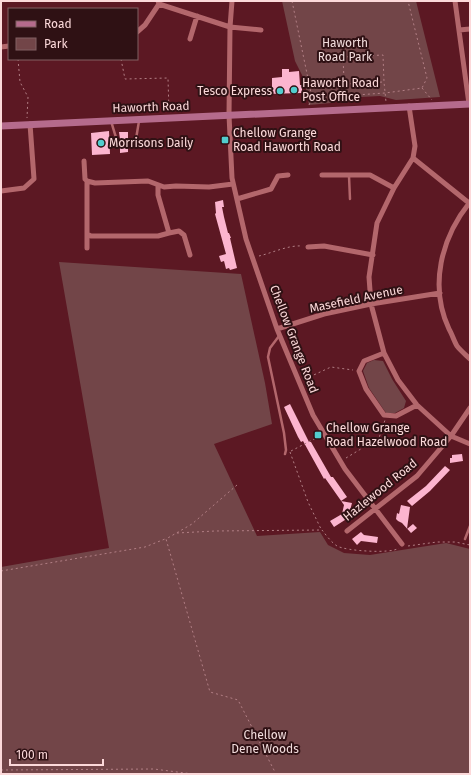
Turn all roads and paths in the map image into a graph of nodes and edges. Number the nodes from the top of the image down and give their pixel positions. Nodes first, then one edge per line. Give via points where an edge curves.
1 (232, 1) edge
2 (292, 1) edge
3 (408, 1) edge
4 (455, 1) edge
5 (159, 2) edge
6 (197, 16) junction
7 (230, 27) junction
8 (470, 29) edge
9 (261, 30) dead end
10 (459, 30) junction
11 (138, 31) edge
12 (190, 39) dead end
13 (18, 60) edge
14 (121, 60) edge
15 (384, 82) junction
16 (344, 84) junction
17 (422, 88) junction
18 (385, 93) junction
19 (344, 95) junction
20 (312, 98) junction
21 (470, 104) edge
22 (309, 105) dead end
23 (437, 105) junction
24 (410, 106) junction
25 (387, 108) junction
26 (345, 110) junction
27 (228, 115) junction
28 (170, 118) junction
29 (140, 119) junction
30 (110, 120) junction
31 (28, 125) junction
32 (1, 126) edge
33 (413, 158) junction
34 (84, 161) dead end
35 (288, 175) dead end
36 (322, 175) dead end
37 (349, 175) junction
38 (87, 181) junction
39 (233, 184) junction
40 (158, 186) junction
41 (394, 188) junction
42 (1, 191) edge
43 (237, 199) junction
44 (350, 199) dead end
45 (469, 203) edge
46 (169, 233) junction
47 (87, 234) junction
48 (308, 247) joint
49 (87, 248) dead end
50 (190, 255) dead end
51 (373, 255) junction
52 (253, 258) junction
53 (440, 293) junction
54 (371, 304) junction
55 (278, 332) junction
56 (384, 354) junction
57 (470, 359) edge
58 (359, 371) junction
59 (299, 382) junction
60 (417, 405) junction
61 (470, 408) edge
62 (387, 415) junction
63 (324, 434) junction
64 (451, 436) junction
65 (470, 444) edge
66 (290, 452) junction
67 (285, 454) joint
68 (340, 461) junction
69 (237, 485) dead end
70 (375, 508) junction
71 (470, 526) edge
72 (322, 530) junction
73 (347, 530) dead end
74 (176, 533) junction
75 (166, 539) junction
76 (465, 539) dead end
77 (402, 544) junction
78 (470, 545) edge
79 (1, 571) edge
80 (1, 770) edge
81 (193, 774) edge
82 (276, 774) edge

1 - 7 street, Chellow Grange Road
2 - 20 path
3 - 17 path via 427,78
4 - 10 street
5 - 6 street
5 - 11 street
6 - 7 street
6 - 12 street
7 - 9 street
7 - 27 street, Chellow Grange Road
8 - 10 street
10 - 21 street
13 - 31 path via 20,82 28,97
14 - 28 path via 125,79 168,78
15 - 16 path
15 - 16 path via 382,55 343,57
15 - 18 path
16 - 19 path
17 - 18 path
17 - 23 path
18 - 19 path
18 - 25 path
19 - 20 path
19 - 26 path
20 - 22 path
21 - 23 main road, Haworth Road
23 - 24 main road, Haworth Road
24 - 25 main road, Haworth Road
24 - 33 street
25 - 26 main road, Haworth Road
26 - 27 main road, Haworth Road
27 - 28 main road, Haworth Road
27 - 39 street, Chellow Grange Road
28 - 29 main road, Haworth Road
29 - 30 main road, Haworth Road
29 - 30 lane via 136,139 118,142
30 - 31 main road, Haworth Road
31 - 32 main road, Haworth Road
31 - 42 street via 34,179 24,188
33 - 41 street
33 - 45 street
34 - 38 street
35 - 43 street via 278,176 271,189
36 - 37 street
37 - 41 street via 370,175
37 - 44 lane
38 - 40 street via 148,181
38 - 47 street
39 - 40 street via 209,187
39 - 43 street, Chellow Grange Road
40 - 46 street via 158,195
41 - 51 street via 377,223
43 - 52 street, Chellow Grange Road
45 - 53 street via 455,222 445,246 439,274
46 - 47 street via 158,236
46 - 50 street via 179,231 184,235
47 - 49 street
48 - 51 street via 324,246
48 - 52 path via 285,248
51 - 54 street via 370,277
52 - 55 street, Chellow Grange Road
53 - 54 street, Masefield Avenue
53 - 57 street via 444,318 457,346
54 - 55 street, Masefield Avenue via 324,314
54 - 56 street
55 - 59 street, Chellow Grange Road
55 - 67 lane via 268,357 284,433
56 - 58 street via 364,361
56 - 60 street via 398,380
58 - 59 path via 331,367
58 - 62 street via 366,389 384,415
59 - 63 street, Chellow Grange Road
60 - 62 street via 396,416
60 - 64 street
61 - 64 street, Hazlewood Road
62 - 68 path via 379,438
63 - 66 path
63 - 68 street, Chellow Grange Road
64 - 65 street
64 - 70 street, Hazlewood Road via 417,476
66 - 67 path
66 - 72 path via 308,502
68 - 70 street, Chellow Grange Road
69 - 74 path via 192,524
70 - 73 street, Hazlewood Road
70 - 77 street, Chellow Grange Road
71 - 76 lane
72 - 74 path
72 - 77 path via 335,545 342,548 393,551 398,550
74 - 75 path
75 - 79 path via 145,547
75 - 82 path via 210,692 238,700
77 - 78 path via 408,546 455,542
80 - 81 path via 154,769

